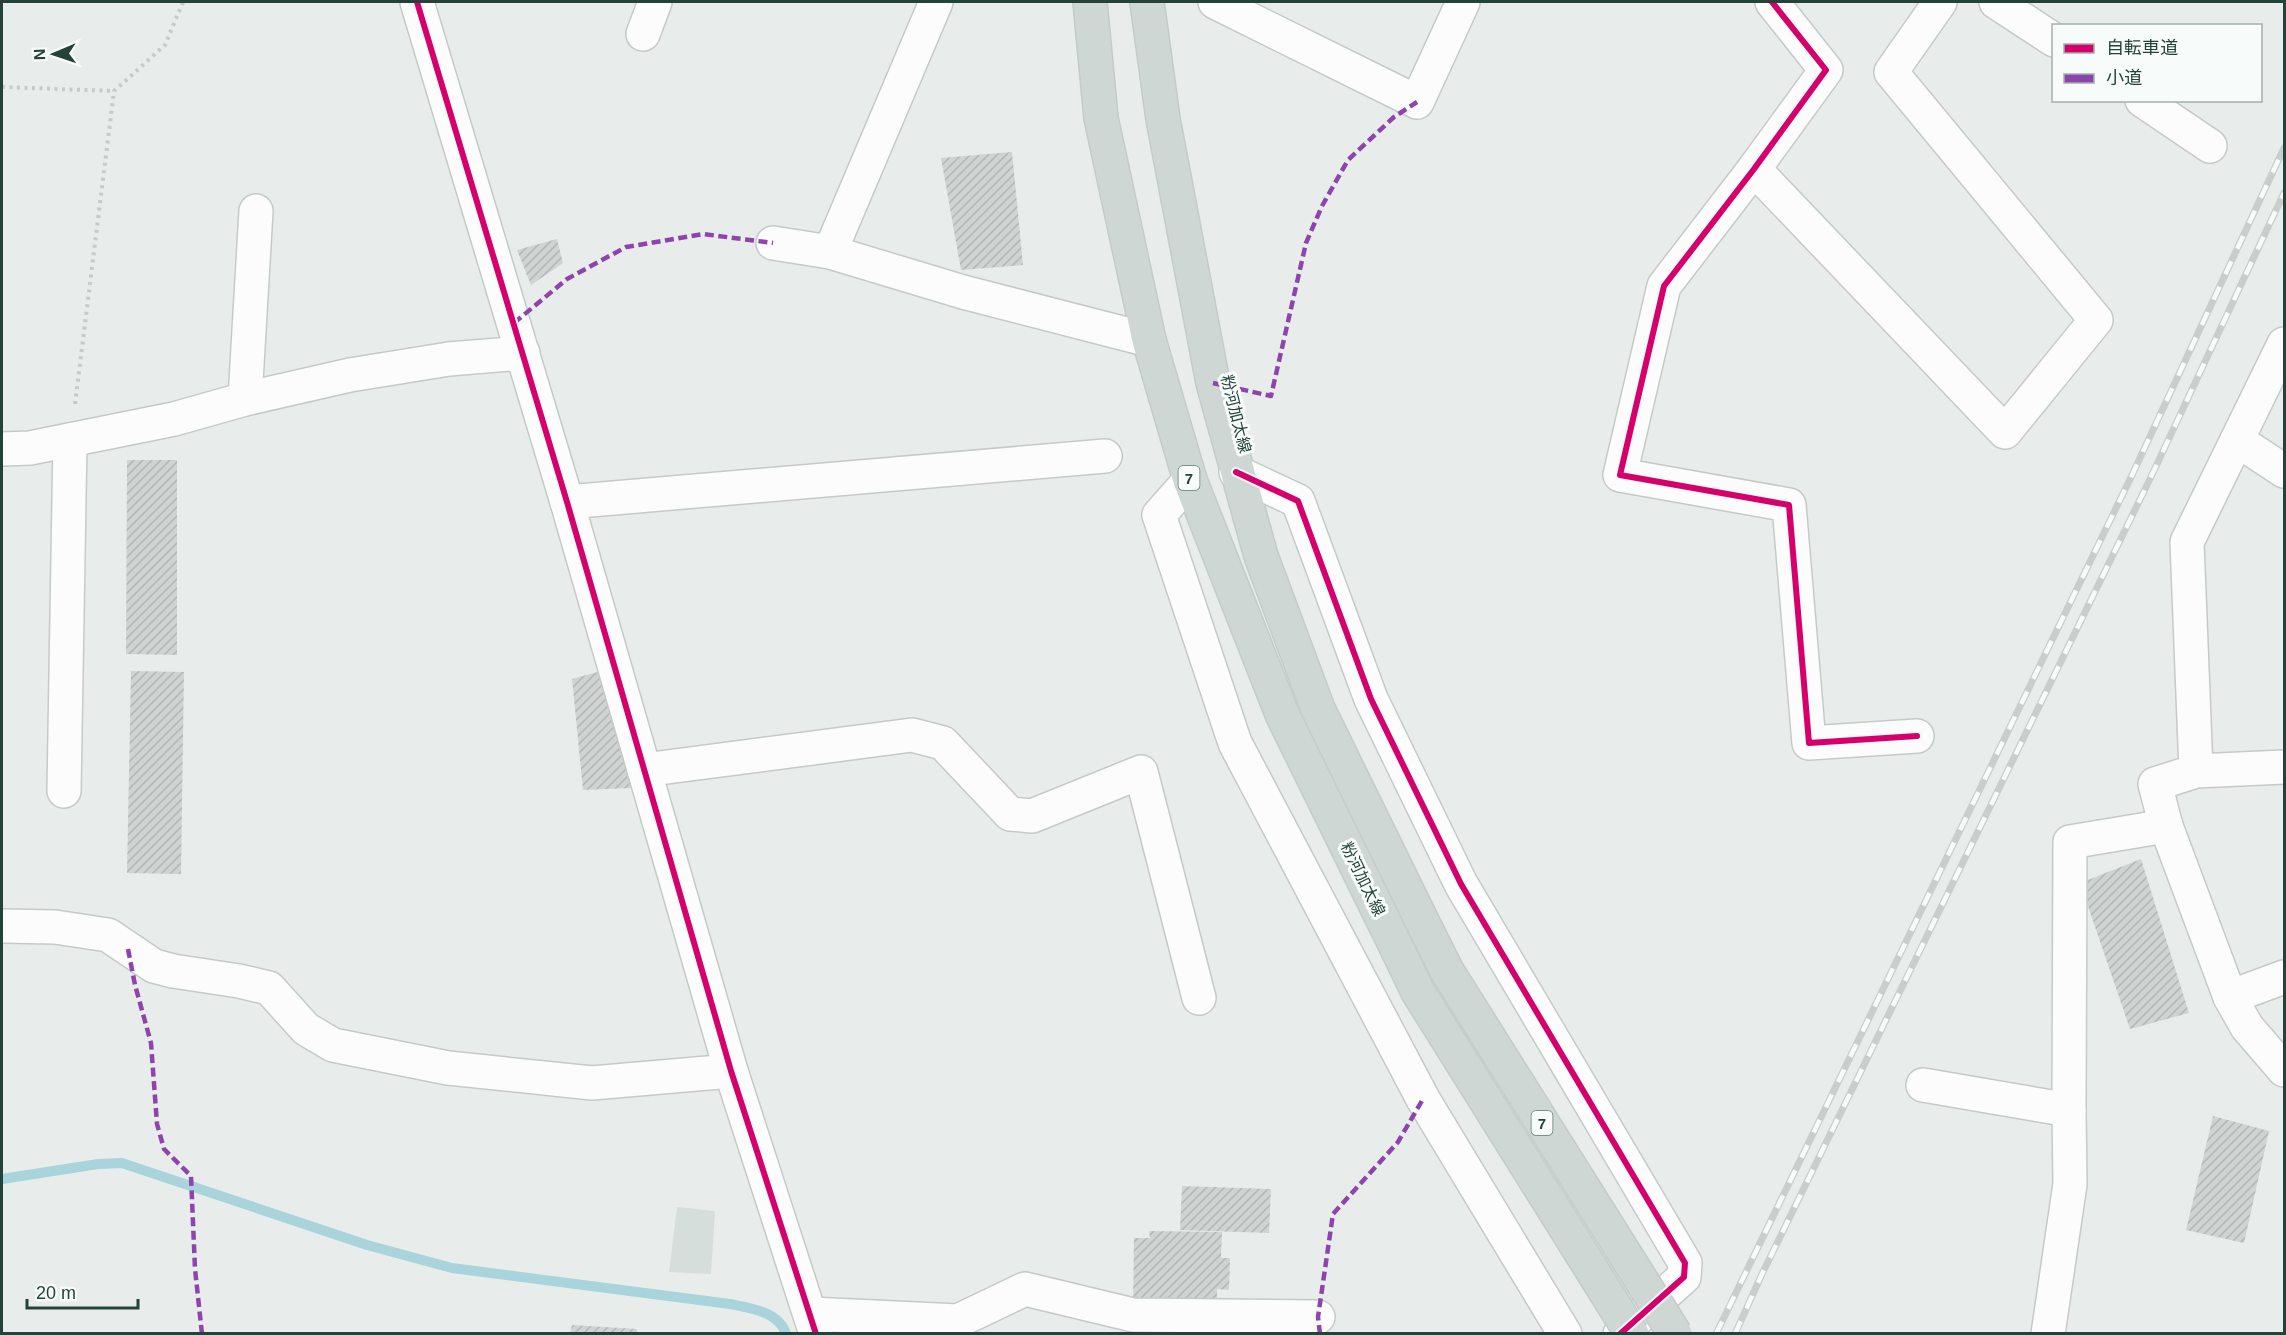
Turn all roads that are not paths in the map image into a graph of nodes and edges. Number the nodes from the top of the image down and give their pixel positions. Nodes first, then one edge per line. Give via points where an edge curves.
1 (417, 2) edge
2 (655, 2) edge
3 (936, 2) edge
4 (1090, 2) edge
5 (1147, 2) edge
6 (1215, 2) edge
7 (1461, 2) edge
8 (1772, 2) edge
9 (1940, 2) edge
10 (1996, 2) edge
11 (643, 34) dead end
12 (2052, 39) edge
13 (2145, 102) edge
14 (2210, 146) dead end
15 (1754, 169) junction
16 (256, 211) dead end
17 (773, 243) dead end
18 (830, 252) junction
19 (1149, 340) junction
20 (2284, 344) edge
21 (523, 353) junction
22 (245, 399) junction
23 (70, 440) junction
24 (2237, 440) junction
25 (2, 450) edge
26 (1105, 456) dead end
27 (2284, 471) edge
28 (1236, 472) junction
29 (1190, 480) junction
30 (567, 502) junction
31 (1917, 736) dead end
32 (2284, 767) edge
33 (644, 770) junction
34 (2196, 771) junction
35 (64, 791) dead end
36 (2166, 826) junction
37 (2, 926) edge
38 (2284, 978) edge
39 (2230, 996) junction
40 (1199, 998) dead end
41 (2284, 1070) edge
42 (731, 1071) junction
43 (1923, 1085) dead end
44 (2069, 1110) junction
45 (1318, 1317) dead end
46 (813, 1324) edge
47 (1565, 1334) edge
48 (1620, 1334) edge
49 (1632, 1334) edge
50 (1675, 1334) edge
51 (2048, 1334) edge

1 - 21 street
2 - 11 street
3 - 18 street
4 - 19 main road, 粉河加太線 / 7 via 1101,118
5 - 28 main road, 粉河加太線 / 7 via 1163,119 1214,383
6 - 7 street via 1417,102
8 - 15 street via 1826,70
9 - 15 street via 1891,72 2096,320 2005,432
10 - 12 street
13 - 14 street
15 - 31 street via 1664,286 1620,475 1789,505 1809,743
16 - 22 street
17 - 18 street
18 - 19 street via 963,292
19 - 29 main road, 粉河加太線 / 7
20 - 24 street
21 - 22 street via 449,359 350,375
21 - 30 street
22 - 23 street via 174,419
23 - 25 street
23 - 35 street
24 - 27 street
24 - 34 street via 2187,542
26 - 30 street
28 - 48 street via 1298,501 1371,699 1461,884 1685,1263 1684,1277
28 - 50 main road, 粉河加太線 / 7, bridge via 1261,556 1318,709 1446,971
29 - 47 street via 1159,515 1235,743 1423,1099
29 - 49 main road, 粉河加太線 / 7, bridge via 1282,714 1418,992
30 - 33 street
32 - 34 street
33 - 40 street via 912,735 943,743 1010,814 1032,816 1141,772
33 - 42 street
34 - 36 street via 2155,784
36 - 39 street
36 - 44 street via 2070,842
37 - 42 street via 55,927 108,935 154,966 269,988 306,1029 333,1045 448,1068 592,1083
38 - 39 street
39 - 41 street via 2247,1027
42 - 46 street
43 - 44 street
44 - 51 street via 2070,1184
45 - 46 street via 1133,1315 1025,1289 958,1321

